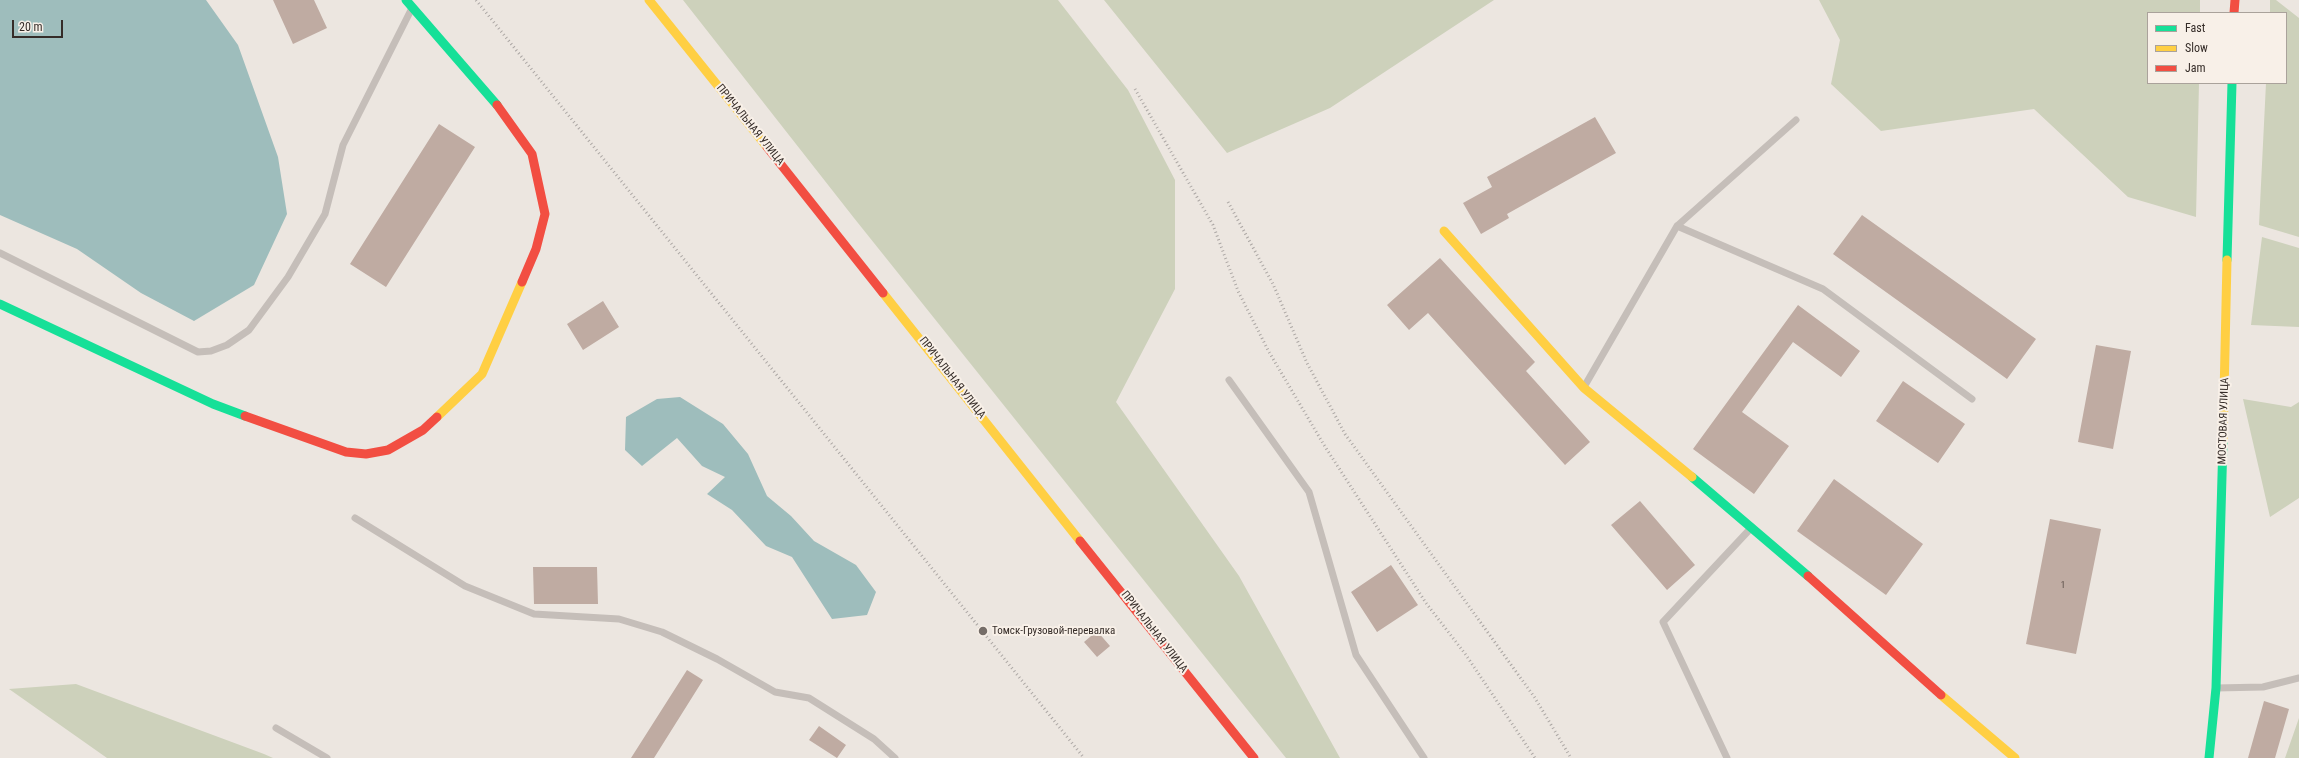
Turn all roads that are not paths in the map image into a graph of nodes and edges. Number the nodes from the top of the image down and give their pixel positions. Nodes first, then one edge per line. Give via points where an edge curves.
1 (406, 0) edge
2 (649, 0) edge
3 (2235, 0) edge
4 (412, 8) junction
5 (2234, 12) edge
6 (2232, 84) edge
7 (1796, 120) dead end
8 (1677, 226) junction
9 (1444, 231) dead end
10 (0, 253) edge
11 (0, 304) edge
12 (1229, 380) dead end
13 (1584, 388) junction
14 (1972, 399) dead end
15 (355, 518) dead end
16 (1752, 526) junction
17 (2299, 678) edge
18 (2216, 688) junction
19 (276, 728) dead end
20 (327, 758) edge
21 (895, 758) edge
22 (1254, 758) edge
23 (1424, 758) edge
24 (1727, 758) edge
25 (2015, 758) edge
26 (2209, 758) edge

1 - 4 street
2 - 22 street, ПРИЧАЛЬНАЯ УЛИЦА
3 - 5 street
4 - 10 lane via 342,145 325,214 271,301 249,330 227,345 198,352
4 - 11 street via 505,114 532,154 545,214 536,249 482,374 423,430 388,450 366,454 346,452 213,404
6 - 18 street, МОСТОВАЯ УЛИЦА
7 - 8 lane
8 - 13 lane
8 - 14 lane via 1823,289
9 - 13 street
12 - 23 lane via 1308,492 1356,656
13 - 16 street
15 - 21 lane via 465,586 534,614 619,620 662,632 775,692 810,698 874,739
16 - 24 lane via 1663,622
16 - 25 street
17 - 18 lane via 2263,687
18 - 26 street, МОСТОВАЯ УЛИЦА
19 - 20 lane

